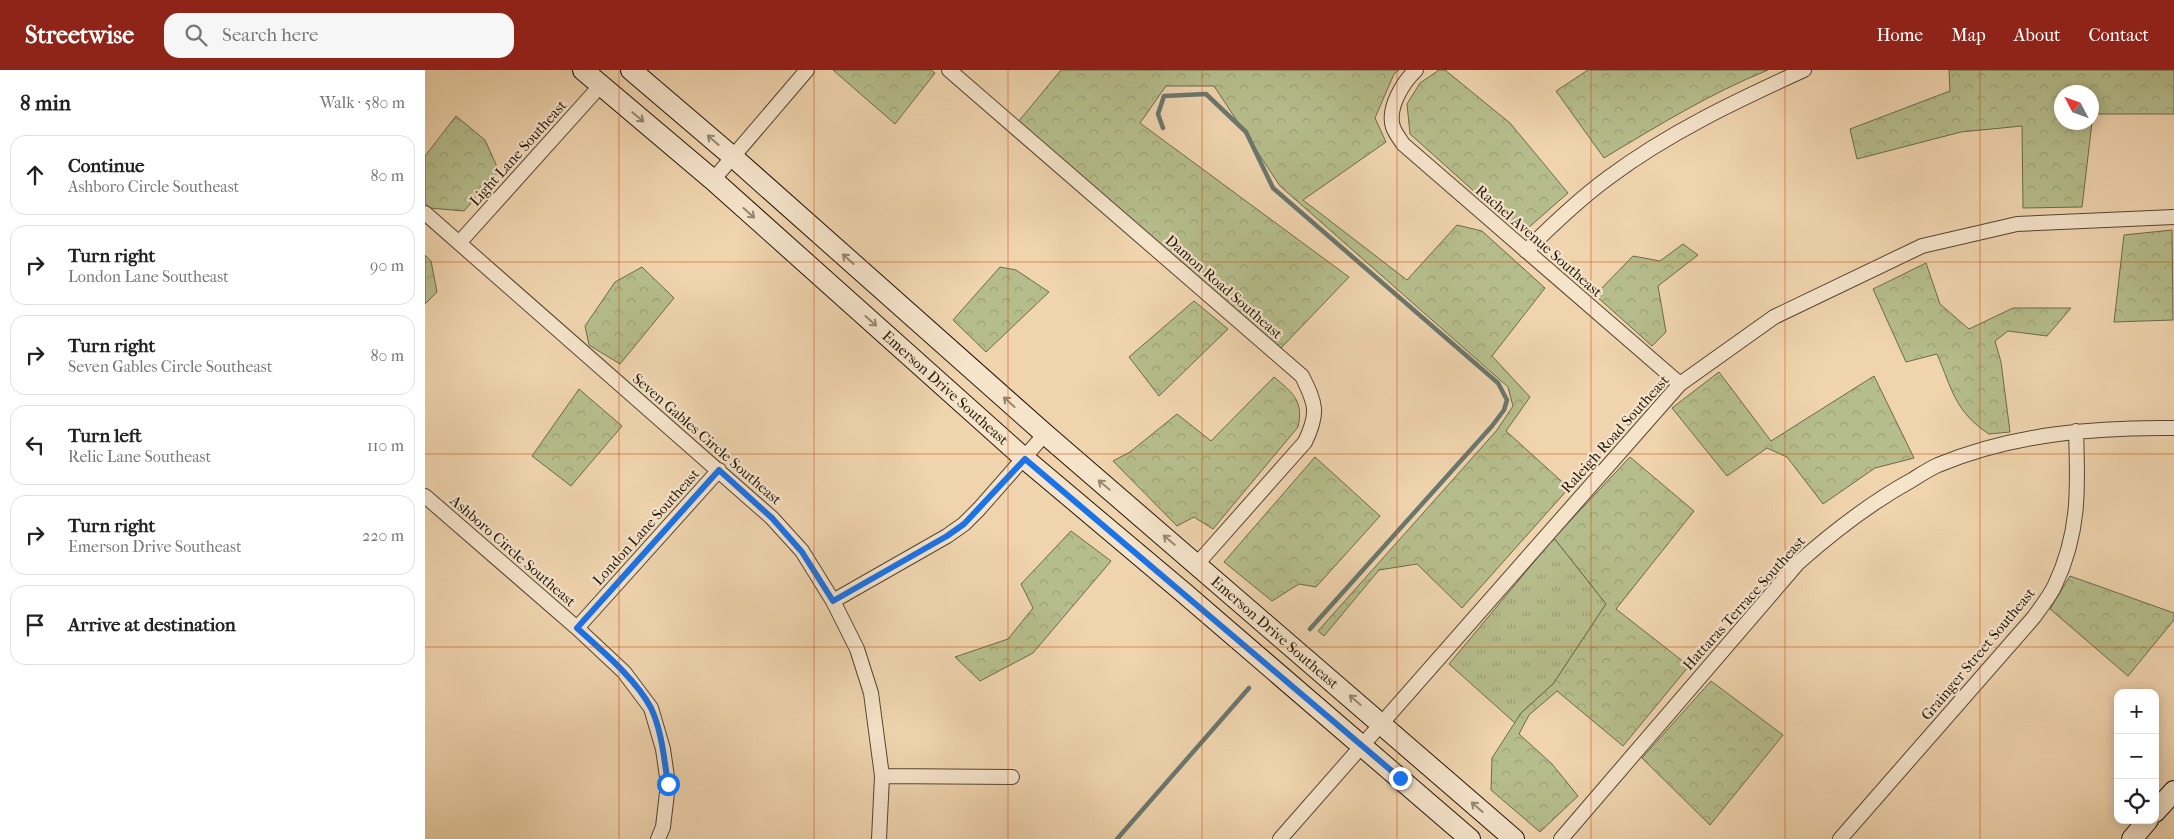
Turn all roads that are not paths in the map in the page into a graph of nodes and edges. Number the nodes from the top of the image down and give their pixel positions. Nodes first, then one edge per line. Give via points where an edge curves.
1 (583, 70) edge
2 (631, 70) edge
3 (807, 70) edge
4 (949, 70) edge
5 (1415, 70) edge
6 (1804, 70) edge
7 (601, 85) junction
8 (733, 157) junction
9 (713, 180) junction
10 (425, 214) edge
11 (2174, 217) edge
12 (459, 243) junction
13 (1526, 251) junction
14 (1680, 384) junction
15 (2174, 428) edge
16 (2076, 431) junction
17 (1045, 434) junction
18 (1025, 459) junction
19 (719, 470) junction
20 (425, 496) edge
21 (1197, 564) junction
22 (833, 601) junction
23 (577, 628) junction
24 (1382, 723) junction
25 (1362, 746) junction
26 (882, 776) junction
27 (1012, 777) dead end
28 (2174, 791) edge
29 (2159, 808) edge
30 (2145, 824) edge
31 (658, 839) edge
32 (879, 839) edge
33 (1281, 839) edge
34 (1470, 839) edge
35 (1514, 839) edge
36 (1561, 839) edge
37 (1840, 839) edge
38 (2132, 839) edge

1 - 7 street, Emerson Drive Southeast
8 -> 2 street, Emerson Drive Southeast
3 - 8 street
4 - 21 street, Damon Road Southeast via 1302,376 1313,398 1314,424 1305,442
5 - 13 street, Rachel Avenue Southeast via 1405,80 1392,112 1393,126 1403,144
6 - 13 street via 1734,102 1664,140 1608,177 1560,216
7 -> 9 street, Emerson Drive Southeast
7 - 12 street, Light Lane Southeast
8 - 9 street
17 -> 8 street, Emerson Drive Southeast
9 -> 18 street, Emerson Drive Southeast
10 - 12 street, Seven Gables Circle Southeast
11 - 14 street, Raleigh Road Southeast via 2017,224 1922,246 1774,317
12 - 19 street, Seven Gables Circle Southeast
13 - 14 street, Rachel Avenue Southeast
14 - 24 street, Raleigh Road Southeast
15 - 16 street, Hattaras Terrace Southeast
16 - 36 street, Hattaras Terrace Southeast via 2014,441 1938,465 1883,495 1835,529 1798,563
16 - 37 street, Grainger Street Southeast via 2078,498 2072,542 2055,587 2034,617
17 - 18 street
21 -> 17 street, Emerson Drive Southeast
18 - 22 street via 964,524
18 - 25 street, Emerson Drive Southeast
19 - 22 street, Seven Gables Circle Southeast via 772,518 796,545
19 - 23 street, London Lane Southeast
20 - 23 street, Ashboro Circle Southeast
24 -> 21 street, Emerson Drive Southeast
22 - 26 street, Seven Gables Circle Southeast via 857,648 871,694
23 - 31 street, Ashboro Circle Southeast via 624,672 651,708 663,749 668,784 663,827
24 - 25 street, Raleigh Road Southeast
35 -> 24 street, Emerson Drive Southeast
25 - 33 street, Raleigh Road Southeast
25 - 34 street, Emerson Drive Southeast
26 - 27 street
26 - 32 street, Seven Gables Circle Southeast
28 - 29 street
30 - 38 street

